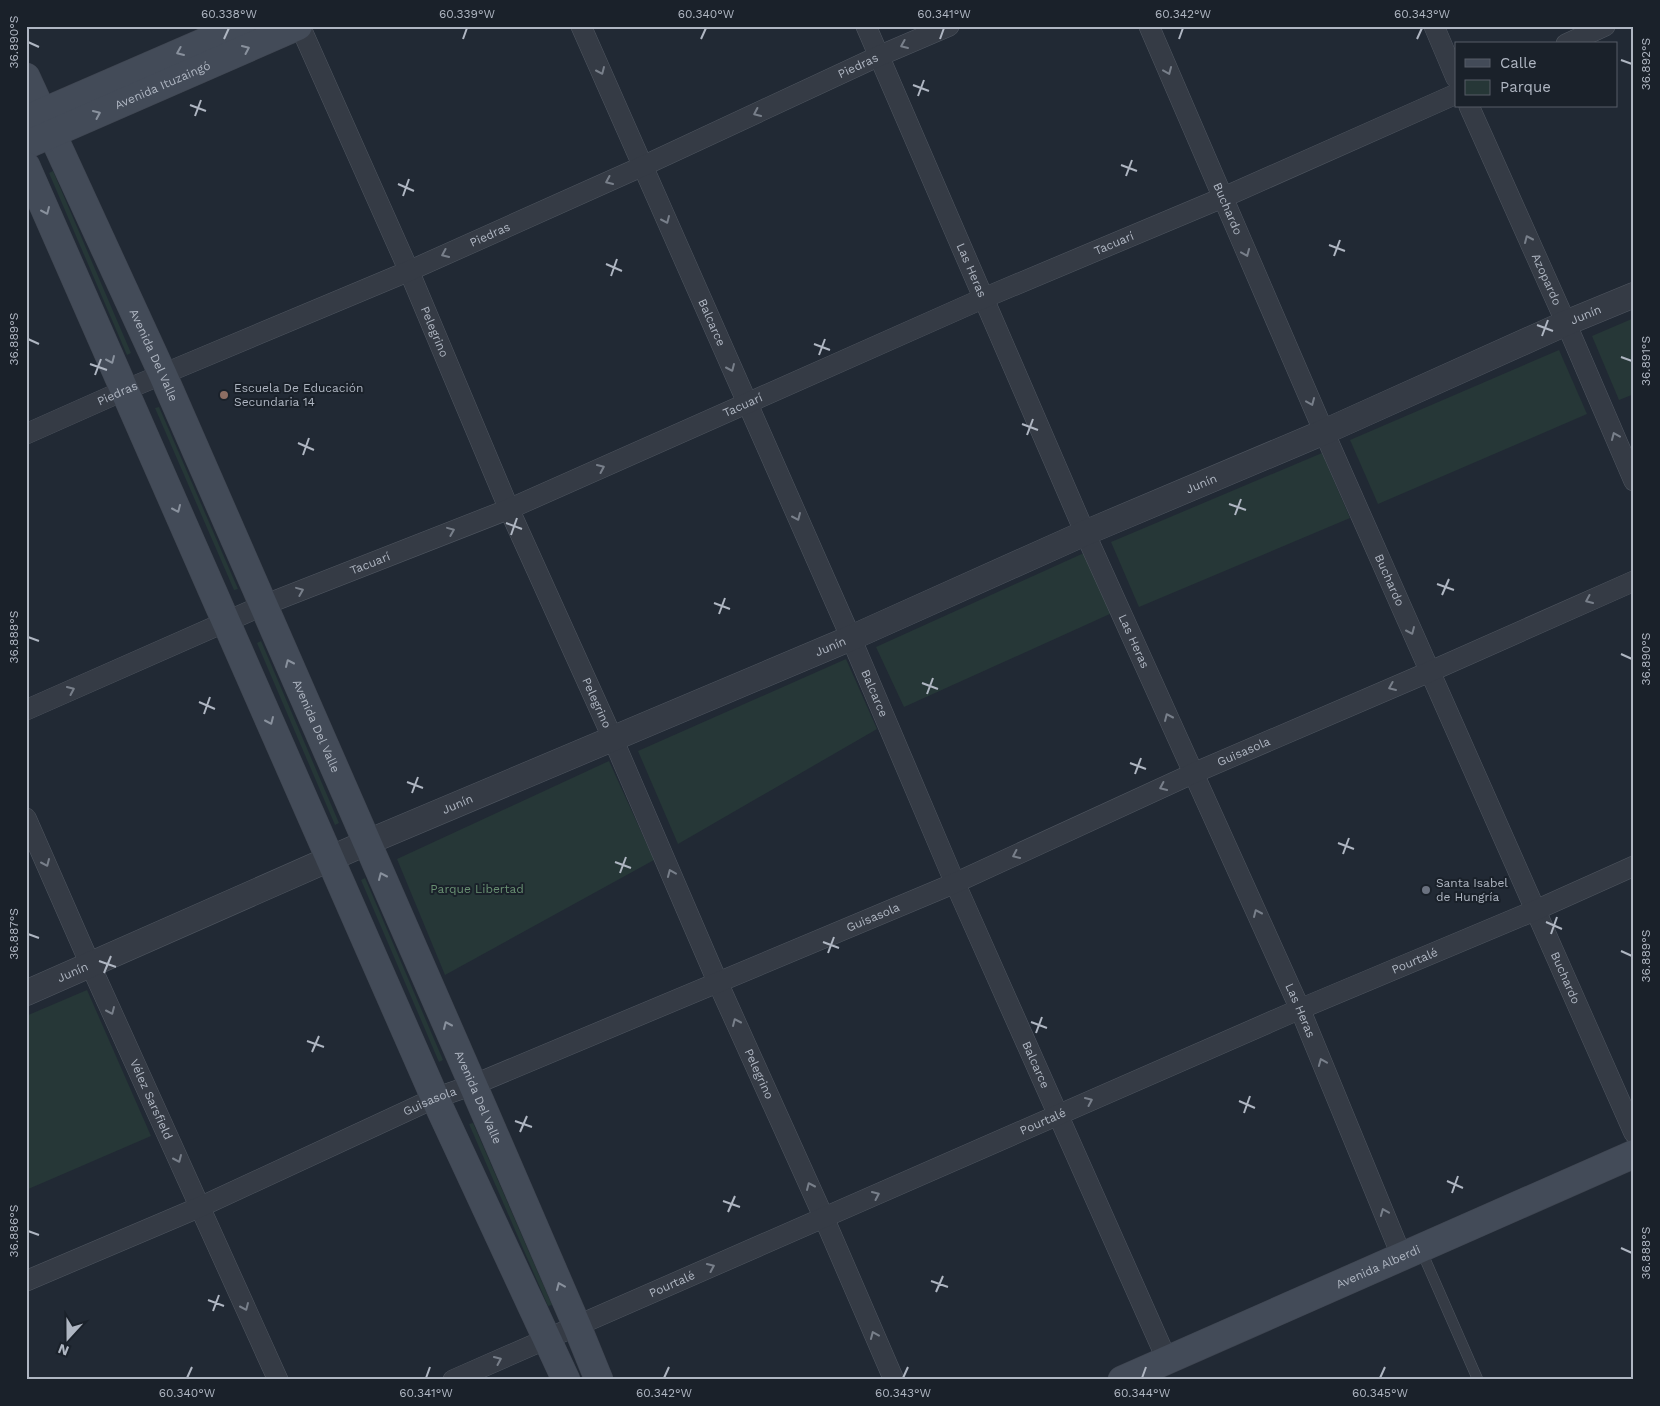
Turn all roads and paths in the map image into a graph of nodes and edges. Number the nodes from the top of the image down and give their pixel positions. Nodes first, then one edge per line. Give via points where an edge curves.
1 (241, 26) edge
2 (299, 26) edge
3 (581, 26) edge
4 (866, 26) edge
5 (949, 26) edge
6 (1150, 26) edge
7 (1434, 26) edge
8 (1605, 26) edge
9 (1570, 42) edge
10 (879, 56) junction
11 (1455, 76) edge
12 (26, 77) edge
13 (1455, 94) edge
14 (1470, 108) edge
15 (40, 122) edge
16 (26, 145) edge
17 (26, 166) edge
18 (642, 166) junction
19 (1222, 198) junction
20 (409, 271) junction
21 (1634, 295) edge
22 (984, 298) junction
23 (1566, 323) junction
24 (163, 375) junction
25 (125, 390) junction
26 (746, 403) junction
27 (1324, 432) junction
28 (26, 434) edge
29 (1634, 480) edge
30 (509, 509) junction
31 (1085, 533) junction
32 (1634, 581) edge
33 (264, 605) junction
34 (226, 623) junction
35 (851, 638) junction
36 (1429, 672) junction
37 (26, 710) edge
38 (613, 738) junction
39 (1194, 773) junction
40 (26, 818) edge
41 (368, 842) junction
42 (330, 859) junction
43 (1634, 866) edge
44 (955, 883) junction
45 (1536, 910) junction
46 (90, 964) junction
47 (718, 984) junction
48 (26, 993) edge
49 (1300, 1009) junction
50 (473, 1086) junction
51 (435, 1098) junction
52 (1058, 1114) junction
53 (1634, 1133) edge
54 (1634, 1154) edge
55 (200, 1207) junction
56 (824, 1218) junction
57 (1411, 1253) junction
58 (26, 1281) edge
59 (577, 1326) junction
60 (546, 1339) junction
61 (1168, 1360) junction
62 (278, 1380) edge
63 (453, 1380) edge
64 (566, 1380) edge
65 (599, 1380) edge
66 (894, 1380) edge
67 (1122, 1380) edge
68 (1478, 1380) edge

1 -> 15 main road, Avenida Ituzaingó
15 -> 2 main road, Avenida Ituzaingó
2 - 20 street, Pelegrino
3 -> 18 street, Balcarce
4 - 10 street, Las Heras
5 -> 10 street, Piedras
6 -> 19 street, Buchardo
7 - 11 street
8 - 9 street
10 -> 18 street, Piedras
10 - 22 street, Las Heras
12 - 15 main road, Avenida Del Valle
13 - 19 street, Tacuarí
23 -> 14 street, Azopardo
15 - 16 main road, Avenida Ituzaingó
15 - 24 main road, Avenida Del Valle
17 -> 25 main road
18 -> 20 street, Piedras
18 -> 26 street, Balcarce
19 - 22 street, Tacuarí
19 -> 27 street, Buchardo
20 - 24 street, Piedras
20 - 30 street, Pelegrino
21 - 23 street, Junín
22 - 26 street, Tacuarí
22 - 31 street, Las Heras
23 - 27 street, Junín
29 -> 23 street, Azopardo
24 - 25 street, Piedras
24 - 33 main road, Avenida Del Valle
25 - 28 street, Piedras
25 -> 34 main road
30 -> 26 street, Tacuarí
26 -> 35 street, Balcarce
27 - 31 street, Junín
27 -> 36 street, Buchardo
33 -> 30 street, Tacuarí
30 - 38 street, Pelegrino
31 - 35 street, Junín
39 -> 31 street, Las Heras
32 -> 36 street, Guisasola
33 - 34 street, Tacuarí
41 -> 33 main road, Avenida Del Valle
37 -> 34 street, Tacuarí
34 -> 42 main road
35 - 38 street, Junín
35 - 44 street, Balcarce
36 -> 39 street, Guisasola
36 - 45 street, Buchardo
38 - 41 street, Junín
47 -> 38 street, Pelegrino
39 -> 44 street, Guisasola
49 -> 39 street, Las Heras
40 -> 46 street, Vélez Sarsfield
41 - 42 street, Junín
50 -> 41 main road, Avenida Del Valle
42 - 46 street, Junín
42 - 51 main road
43 - 45 street, Pourtalé
44 - 47 street, Guisasola
44 - 52 street, Balcarce
45 - 49 street, Pourtalé
45 - 53 street, Buchardo
46 - 48 street, Junín
46 -> 55 street, Vélez Sarsfield
47 - 50 street, Guisasola
56 -> 47 street, Pelegrino
52 -> 49 street, Pourtalé
57 -> 49 street, Las Heras
50 - 51 street, Guisasola
59 -> 50 main road, Avenida Del Valle
51 - 55 street, Guisasola
51 - 60 main road
56 -> 52 street, Pourtalé
52 - 61 street, Balcarce
54 - 57 main road, Avenida Alberdi
55 - 58 street, Guisasola
55 -> 62 street, Vélez Sarsfield
59 -> 56 street, Pourtalé
66 -> 56 street, Pelegrino
57 - 61 main road, Avenida Alberdi
57 - 68 lane
59 - 60 street, Pourtalé
59 - 65 main road, Avenida Del Valle
63 -> 60 street, Pourtalé
60 - 64 main road
61 - 67 main road, Avenida Alberdi

